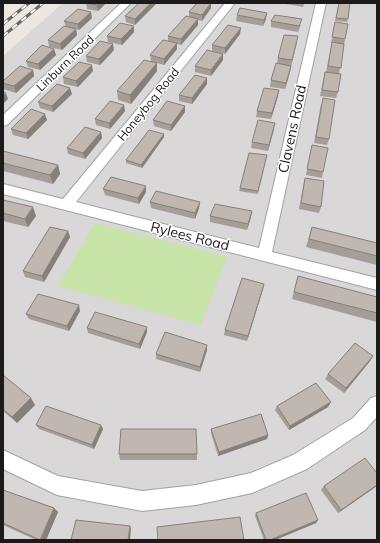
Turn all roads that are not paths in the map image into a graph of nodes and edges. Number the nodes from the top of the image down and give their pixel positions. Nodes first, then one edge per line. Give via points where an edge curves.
1 (126, 3) edge
2 (230, 3) edge
3 (321, 3) edge
4 (3, 122) edge
5 (3, 189) edge
6 (66, 205) junction
7 (264, 256) junction
8 (377, 284) edge
9 (377, 404) edge
10 (3, 459) edge

1 - 4 street, Linburn Road
2 - 6 street, Honeybog Road
3 - 7 street, Clavens Road
5 - 6 street, Rylees Road
6 - 7 street, Rylees Road
7 - 8 street, Rylees Road
9 - 10 street via 359,424 300,462 252,483 196,495 142,501 57,485

